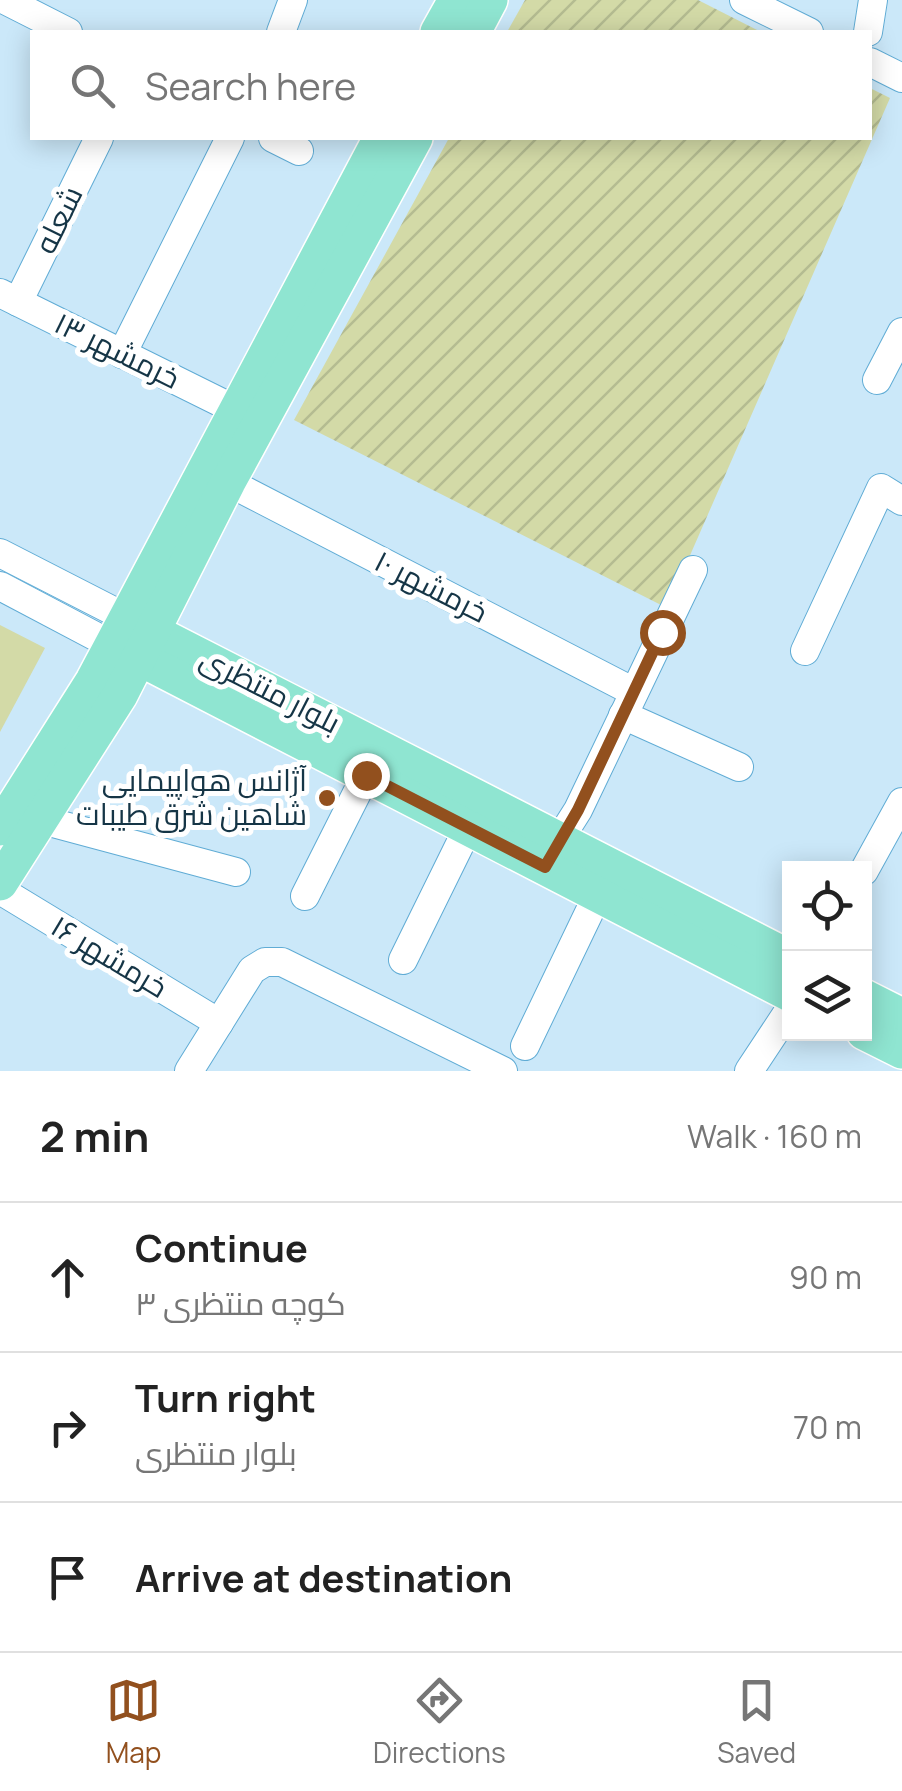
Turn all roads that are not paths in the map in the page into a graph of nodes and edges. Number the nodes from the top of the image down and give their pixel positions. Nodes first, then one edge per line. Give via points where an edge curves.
1 (5, 0) edge
2 (293, 0) edge
3 (490, 0) edge
4 (744, 0) edge
5 (873, 0) edge
6 (449, 15) edge
7 (64, 30) edge
8 (282, 30) edge
9 (806, 30) edge
10 (868, 30) edge
11 (872, 63) edge
12 (902, 78) edge
13 (98, 140) edge
14 (229, 140) edge
15 (277, 140) edge
16 (380, 140) edge
17 (415, 140) edge
18 (299, 151) dead end
19 (9, 297) edge
20 (902, 332) edge
21 (122, 354) junction
22 (876, 380) dead end
23 (234, 409) junction
24 (228, 482) junction
25 (892, 494) edge
26 (0, 553) edge
27 (693, 570) dead end
28 (0, 586) edge
29 (130, 637) junction
30 (805, 650) dead end
31 (628, 704) junction
32 (739, 767) dead end
33 (366, 775) junction
34 (899, 814) edge
35 (42, 820) junction
36 (0, 828) edge
37 (468, 828) junction
38 (552, 854) junction
39 (870, 861) edge
40 (236, 872) dead end
41 (2, 876) edge
42 (598, 894) junction
43 (305, 896) dead end
44 (782, 955) edge
45 (403, 960) dead end
46 (782, 990) edge
47 (872, 1001) edge
48 (902, 1016) edge
49 (782, 1020) edge
50 (219, 1023) junction
51 (872, 1036) edge
52 (525, 1046) dead end
53 (902, 1051) edge
54 (189, 1071) edge
55 (503, 1071) edge
56 (748, 1071) edge

1 - 7 street
2 - 8 street
3 - 6 main road
4 - 9 street
5 - 10 street
11 - 12 street
13 - 19 street, شعله
14 - 21 street
15 - 18 street
16 - 23 main road
17 - 24 main road
19 - 21 street, خرمشهر ۱۳
20 - 22 street
21 - 23 street, خرمشهر ۱۳
23 - 29 main road
24 - 29 main road
24 - 31 street, خرمشهر ۱۰
25 - 30 street
26 - 29 street
27 - 31 street
28 - 29 street
29 - 33 main road, بلوار منتظری
29 - 35 main road via 120,695
29 - 36 main road via 93,681
29 - 38 main road, بلوار منتظری
31 - 32 street, خرمشهر ۱۰
31 - 38 street
33 - 37 main road, بلوار منتظری
33 - 43 street
34 - 39 street
35 - 40 street
35 - 41 main road
37 - 38 main road, بلوار منتظری
37 - 45 street
38 - 42 main road, بلوار منتظری
38 - 44 main road, بلوار منتظری
41 - 50 street, خرمشهر ۱۶
42 - 46 main road, بلوار منتظری
42 - 52 street
47 - 48 main road
49 - 56 street
50 - 54 street
50 - 55 street via 252,970 282,962
51 - 53 main road

